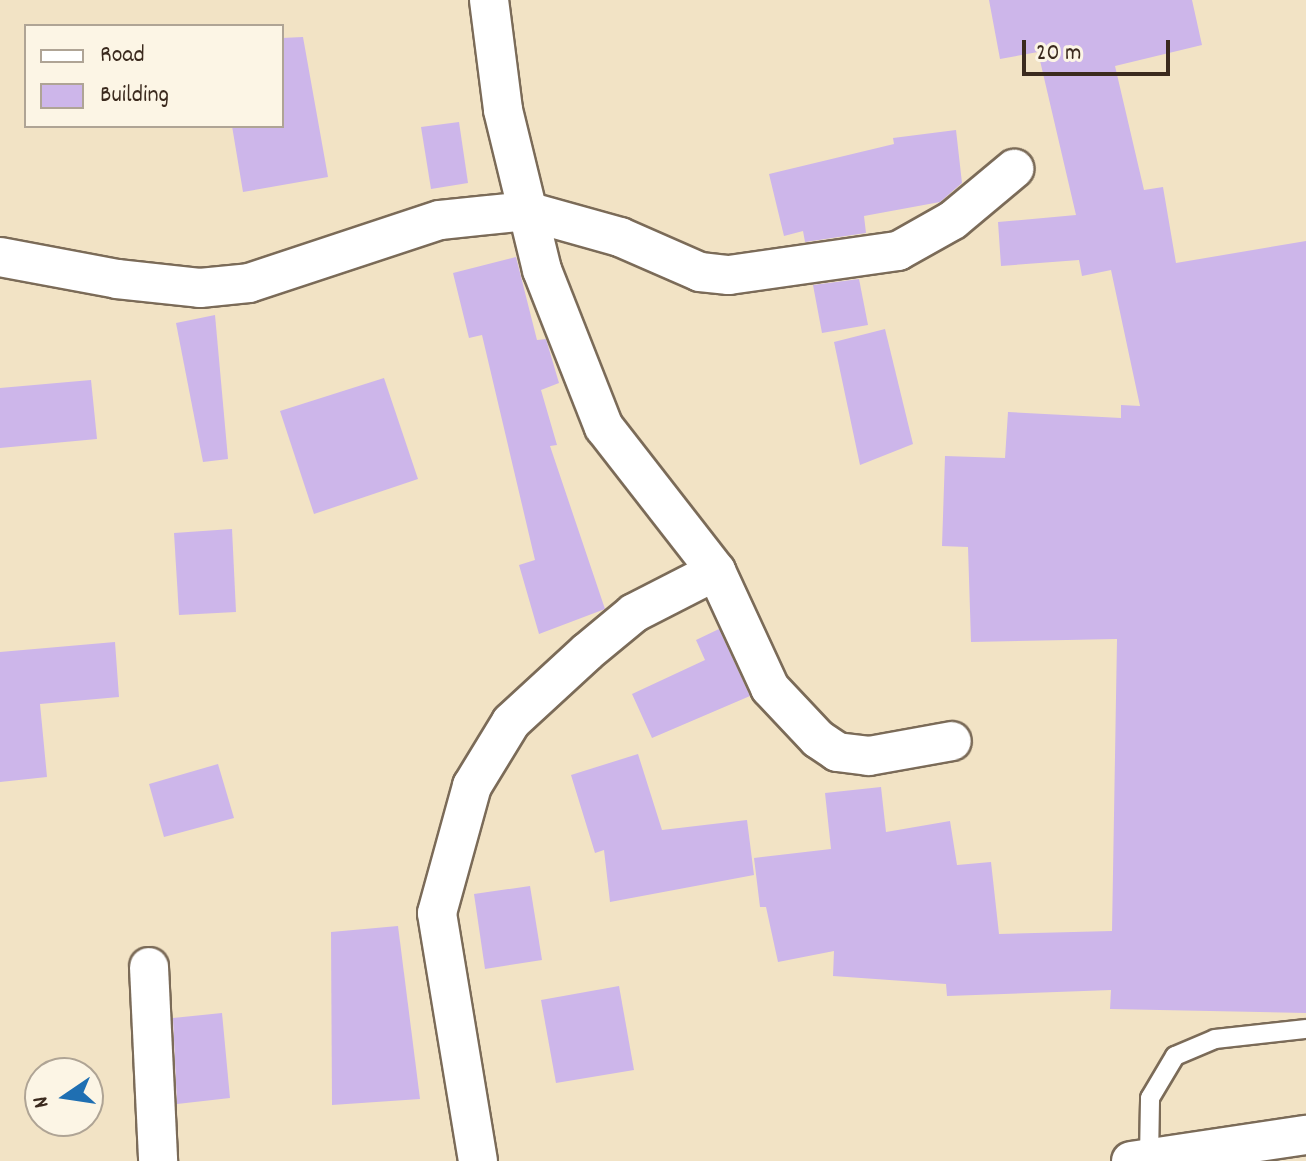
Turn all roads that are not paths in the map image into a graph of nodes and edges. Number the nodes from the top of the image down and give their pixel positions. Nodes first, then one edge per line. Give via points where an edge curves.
1 (489, 0) edge
2 (1014, 169) dead end
3 (527, 211) junction
4 (0, 257) edge
5 (716, 571) junction
6 (952, 741) dead end
7 (149, 967) dead end
8 (1306, 1029) edge
9 (1306, 1135) edge
10 (1140, 1160) edge
11 (158, 1161) edge
12 (478, 1161) edge

1 - 3 street via 503,110
2 - 3 street via 953,220 898,251 729,275 700,272 620,237
3 - 4 street via 440,220 237,285 117,279
3 - 5 street via 542,270 604,427
5 - 6 street via 770,688 828,746 869,756
5 - 12 street via 634,613 587,652 511,722 472,786 437,913
7 - 11 street
8 - 10 lane via 1215,1039 1175,1056 1150,1098
9 - 10 street

